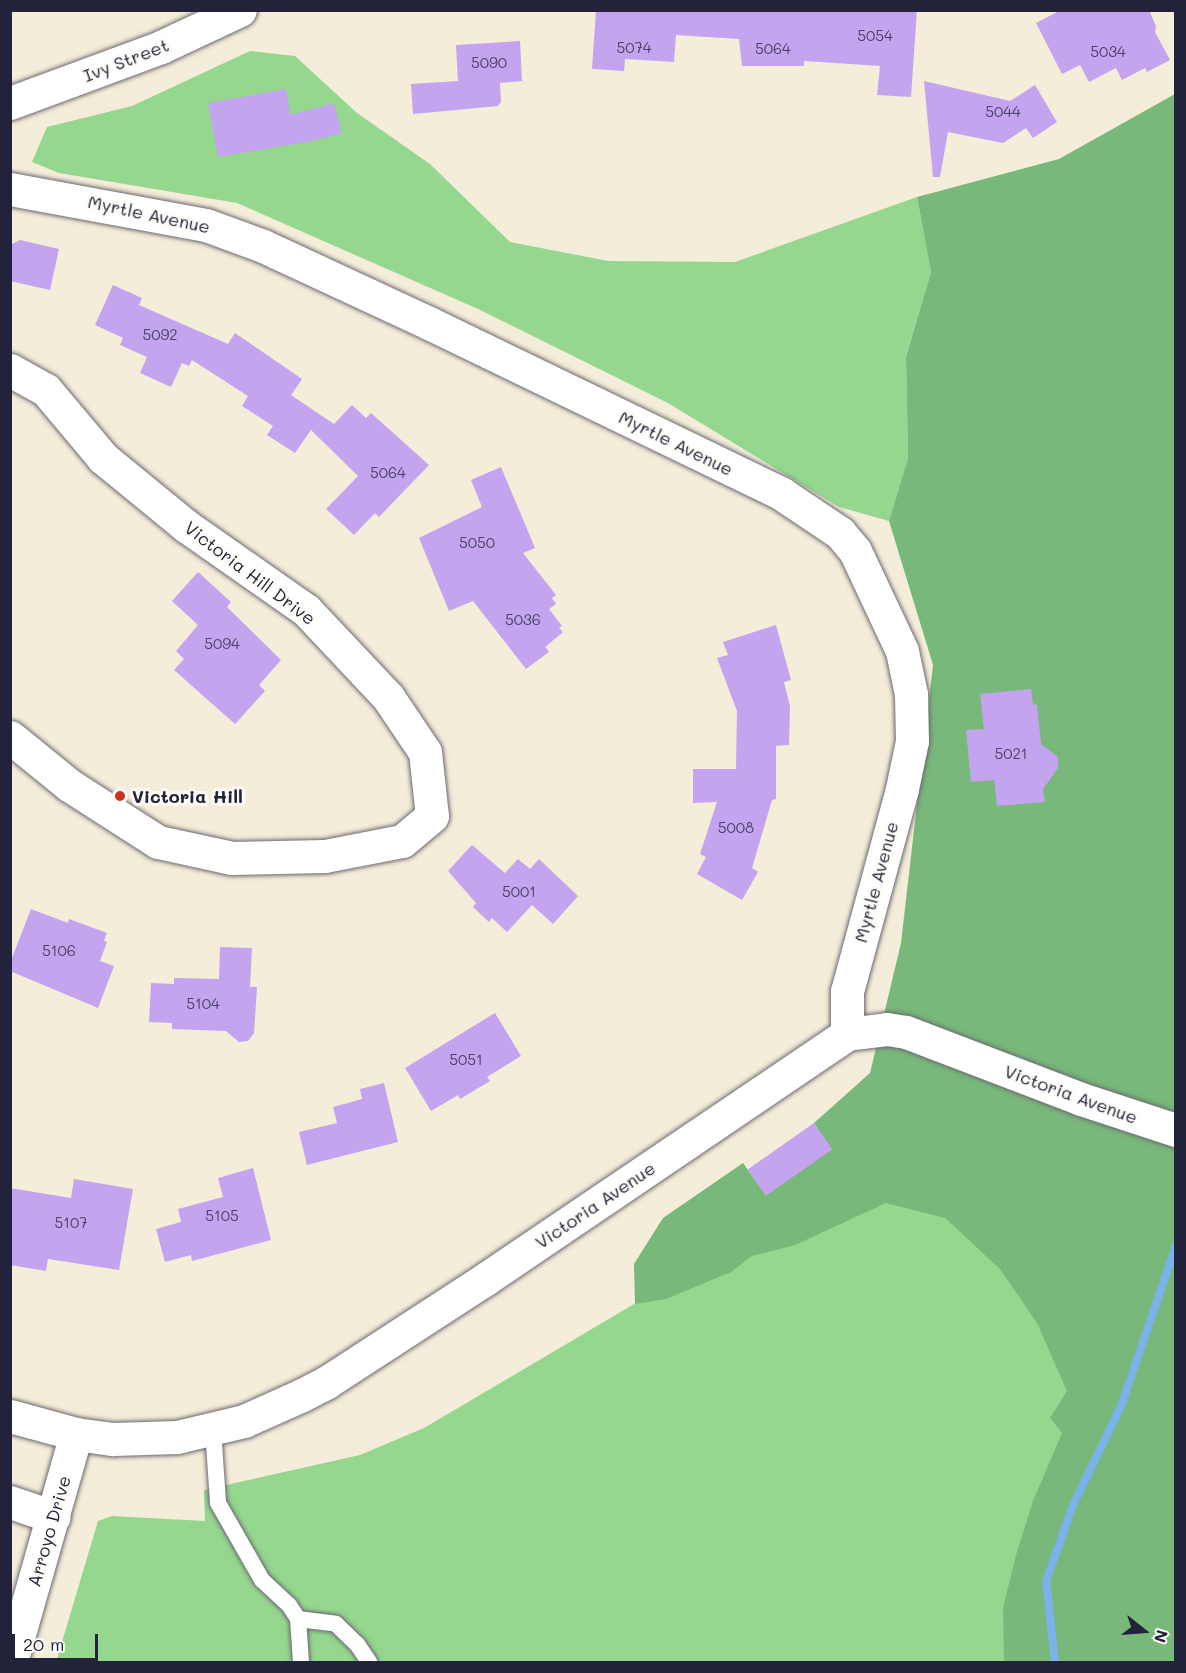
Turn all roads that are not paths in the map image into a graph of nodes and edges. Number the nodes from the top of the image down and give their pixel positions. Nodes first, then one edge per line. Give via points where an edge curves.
1 (240, 10) edge
2 (15, 106) edge
3 (12, 188) edge
4 (10, 370) edge
5 (10, 737) edge
6 (847, 1034) junction
7 (1176, 1130) edge
8 (10, 1416) edge
9 (213, 1429) junction
10 (76, 1434) junction
11 (10, 1502) edge
12 (54, 1517) junction
13 (298, 1618) junction
14 (11, 1662) edge
15 (301, 1662) edge
16 (369, 1662) edge

1 - 2 street, Ivy Street via 161,47
3 - 6 street, Myrtle Avenue via 206,225 263,246 782,494 840,533 855,551 902,651 911,694 912,729 902,789 848,991
4 - 5 street, Victoria Hill Drive via 46,390 103,458 158,503 315,619 387,697 425,752 432,816 402,841 325,856 232,858 158,842 69,784
6 - 7 street, Victoria Avenue via 868,1030 906,1032 1081,1099
6 - 9 street, Victoria Avenue via 327,1382 260,1415
8 - 10 street, Victoria Avenue
9 - 10 street, Victoria Avenue via 141,1439
9 - 13 lane via 218,1503 262,1580
10 - 12 street, Arroyo Drive
11 - 12 street
12 - 14 street, Arroyo Drive
13 - 15 lane
13 - 16 lane via 336,1624

